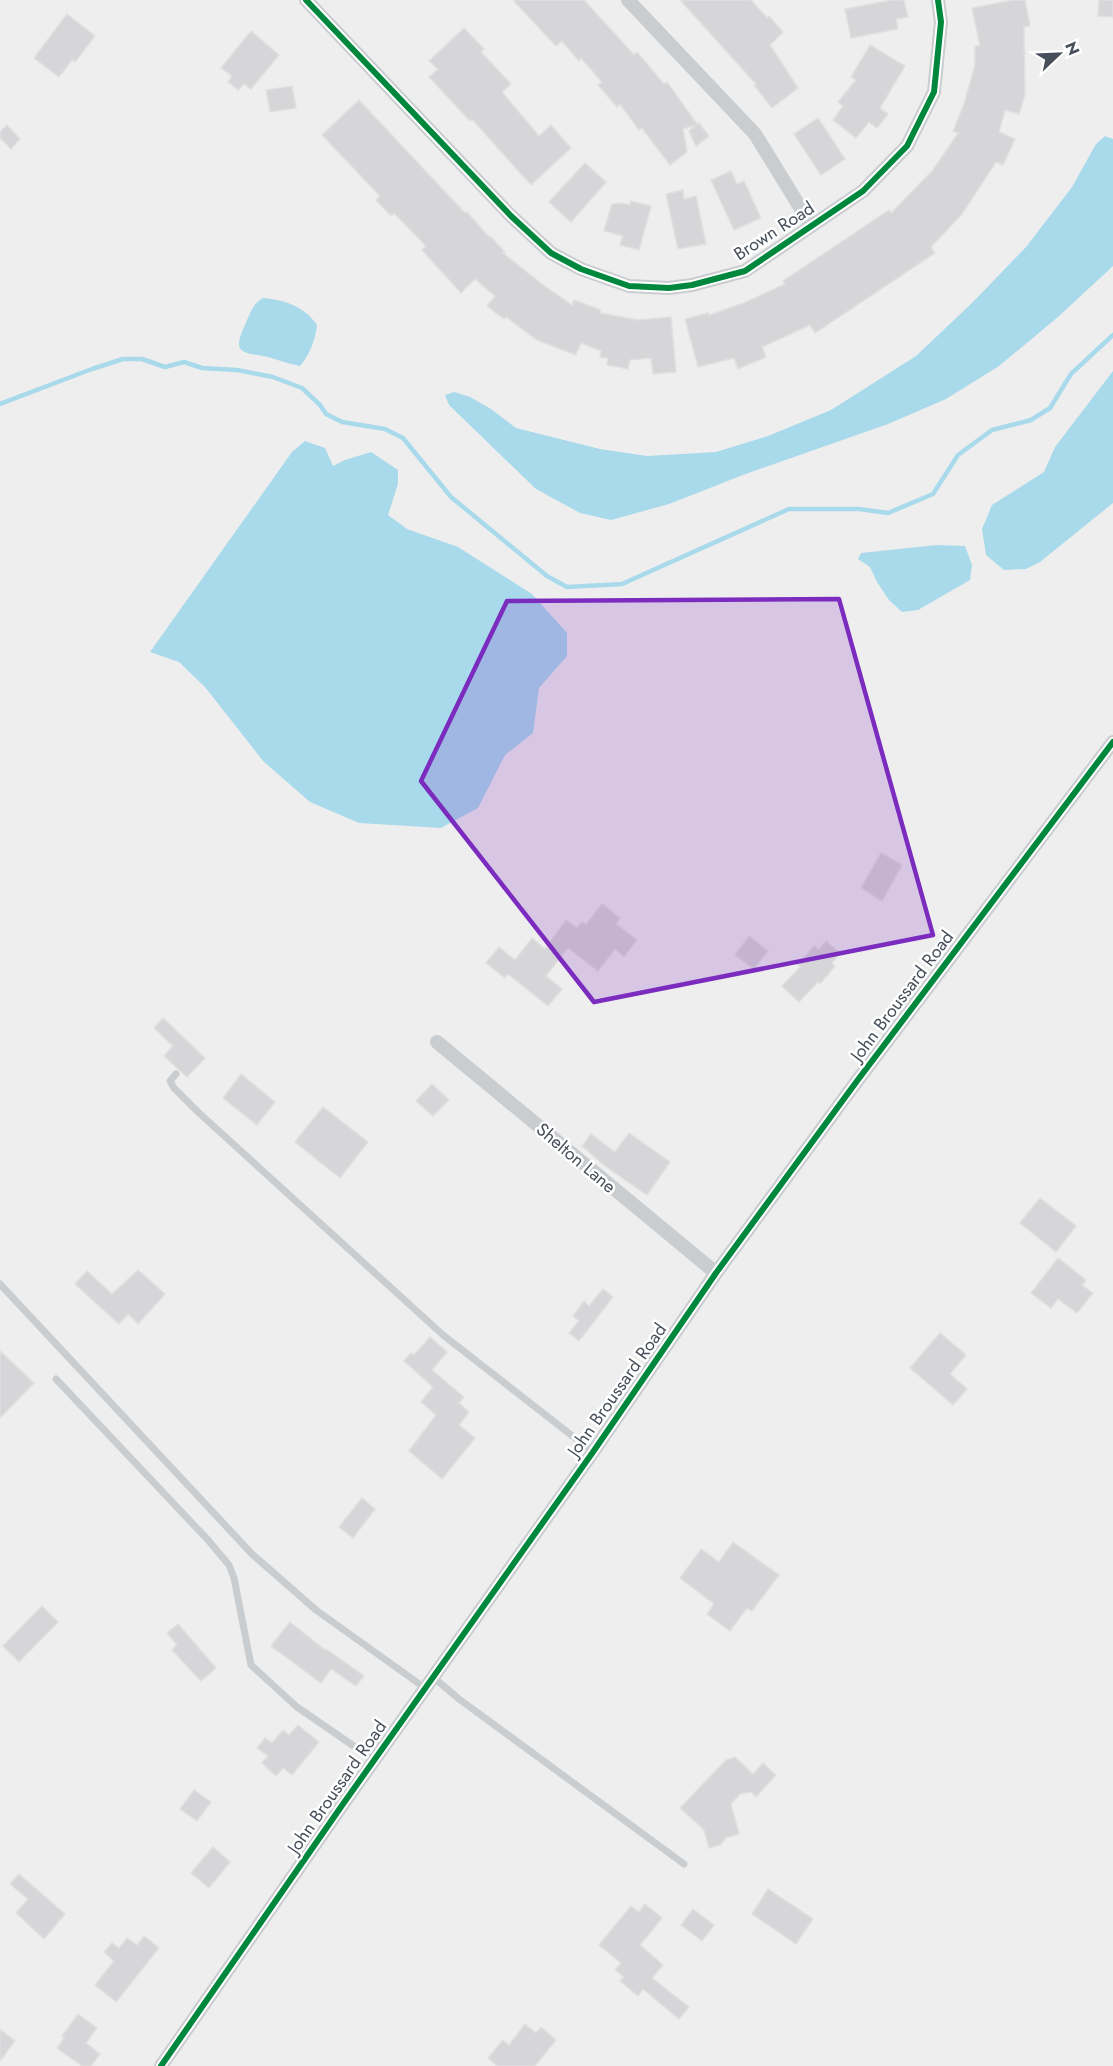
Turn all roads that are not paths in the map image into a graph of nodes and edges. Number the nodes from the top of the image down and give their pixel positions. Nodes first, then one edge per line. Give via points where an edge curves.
1 (306, 0) edge
2 (628, 0) edge
3 (938, 0) edge
4 (811, 225) junction
5 (1113, 742) edge
6 (437, 1042) dead end
7 (176, 1074) dead end
8 (716, 1273) junction
9 (0, 1284) edge
10 (56, 1379) dead end
11 (593, 1452) junction
12 (429, 1683) junction
13 (374, 1760) junction
14 (684, 1864) dead end
15 (161, 2066) edge

1 - 4 street, Brown Road via 511,216 551,253 581,269 629,286 692,285 745,271
2 - 4 street via 755,134
3 - 4 street, Brown Road via 941,22 934,92 907,146 863,191
5 - 8 street, John Broussard Road
6 - 8 street, Shelton Lane
7 - 11 lane via 170,1081 182,1096 443,1335
8 - 11 street, John Broussard Road
9 - 12 lane via 252,1554 316,1610
10 - 13 lane via 229,1565 251,1665 297,1707
11 - 12 street, John Broussard Road
12 - 13 street, John Broussard Road
12 - 14 lane via 453,1694
13 - 15 street, John Broussard Road

